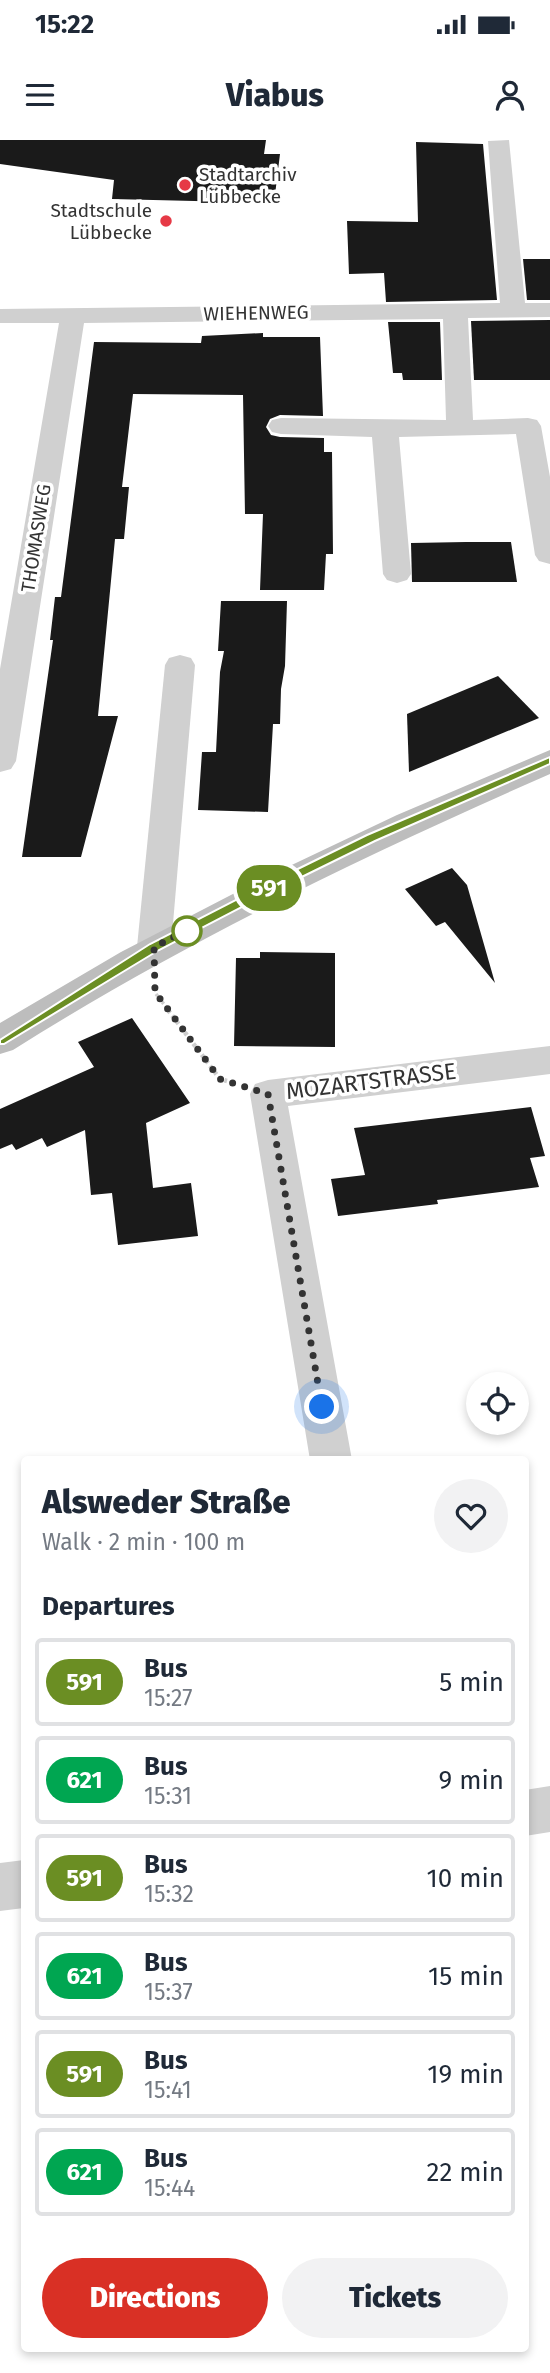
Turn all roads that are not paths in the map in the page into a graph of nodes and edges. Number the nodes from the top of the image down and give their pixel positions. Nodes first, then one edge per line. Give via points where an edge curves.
1 (499, 141) edge
2 (455, 310) junction
3 (513, 310) junction
4 (550, 310) edge
5 (73, 315) junction
6 (0, 316) edge
7 (281, 426) dead end
8 (539, 426) edge
9 (460, 428) junction
10 (385, 429) junction
11 (550, 555) edge
12 (397, 574) dead end
13 (180, 665) dead end
14 (0, 761) edge
15 (550, 761) edge
16 (154, 947) junction
17 (0, 1040) edge
18 (550, 1060) edge
19 (330, 1456) edge
20 (550, 1810) edge
21 (529, 1813) edge
22 (21, 1884) edge
23 (0, 1887) edge

1 - 3 street
2 - 3 street, WIEHENWEG
2 - 5 street, WIEHENWEG
2 - 9 street
3 - 4 street, WIEHENWEG
5 - 6 street, WIEHENWEG
5 - 14 street, THOMASWEG
7 - 10 street
8 - 9 street
8 - 11 street
9 - 10 street
10 - 12 street
13 - 16 street
15 - 16 street via 371,838
16 - 17 street
18 - 19 street, MOZARTSTRASSE via 268,1094
20 - 21 street
22 - 23 street

